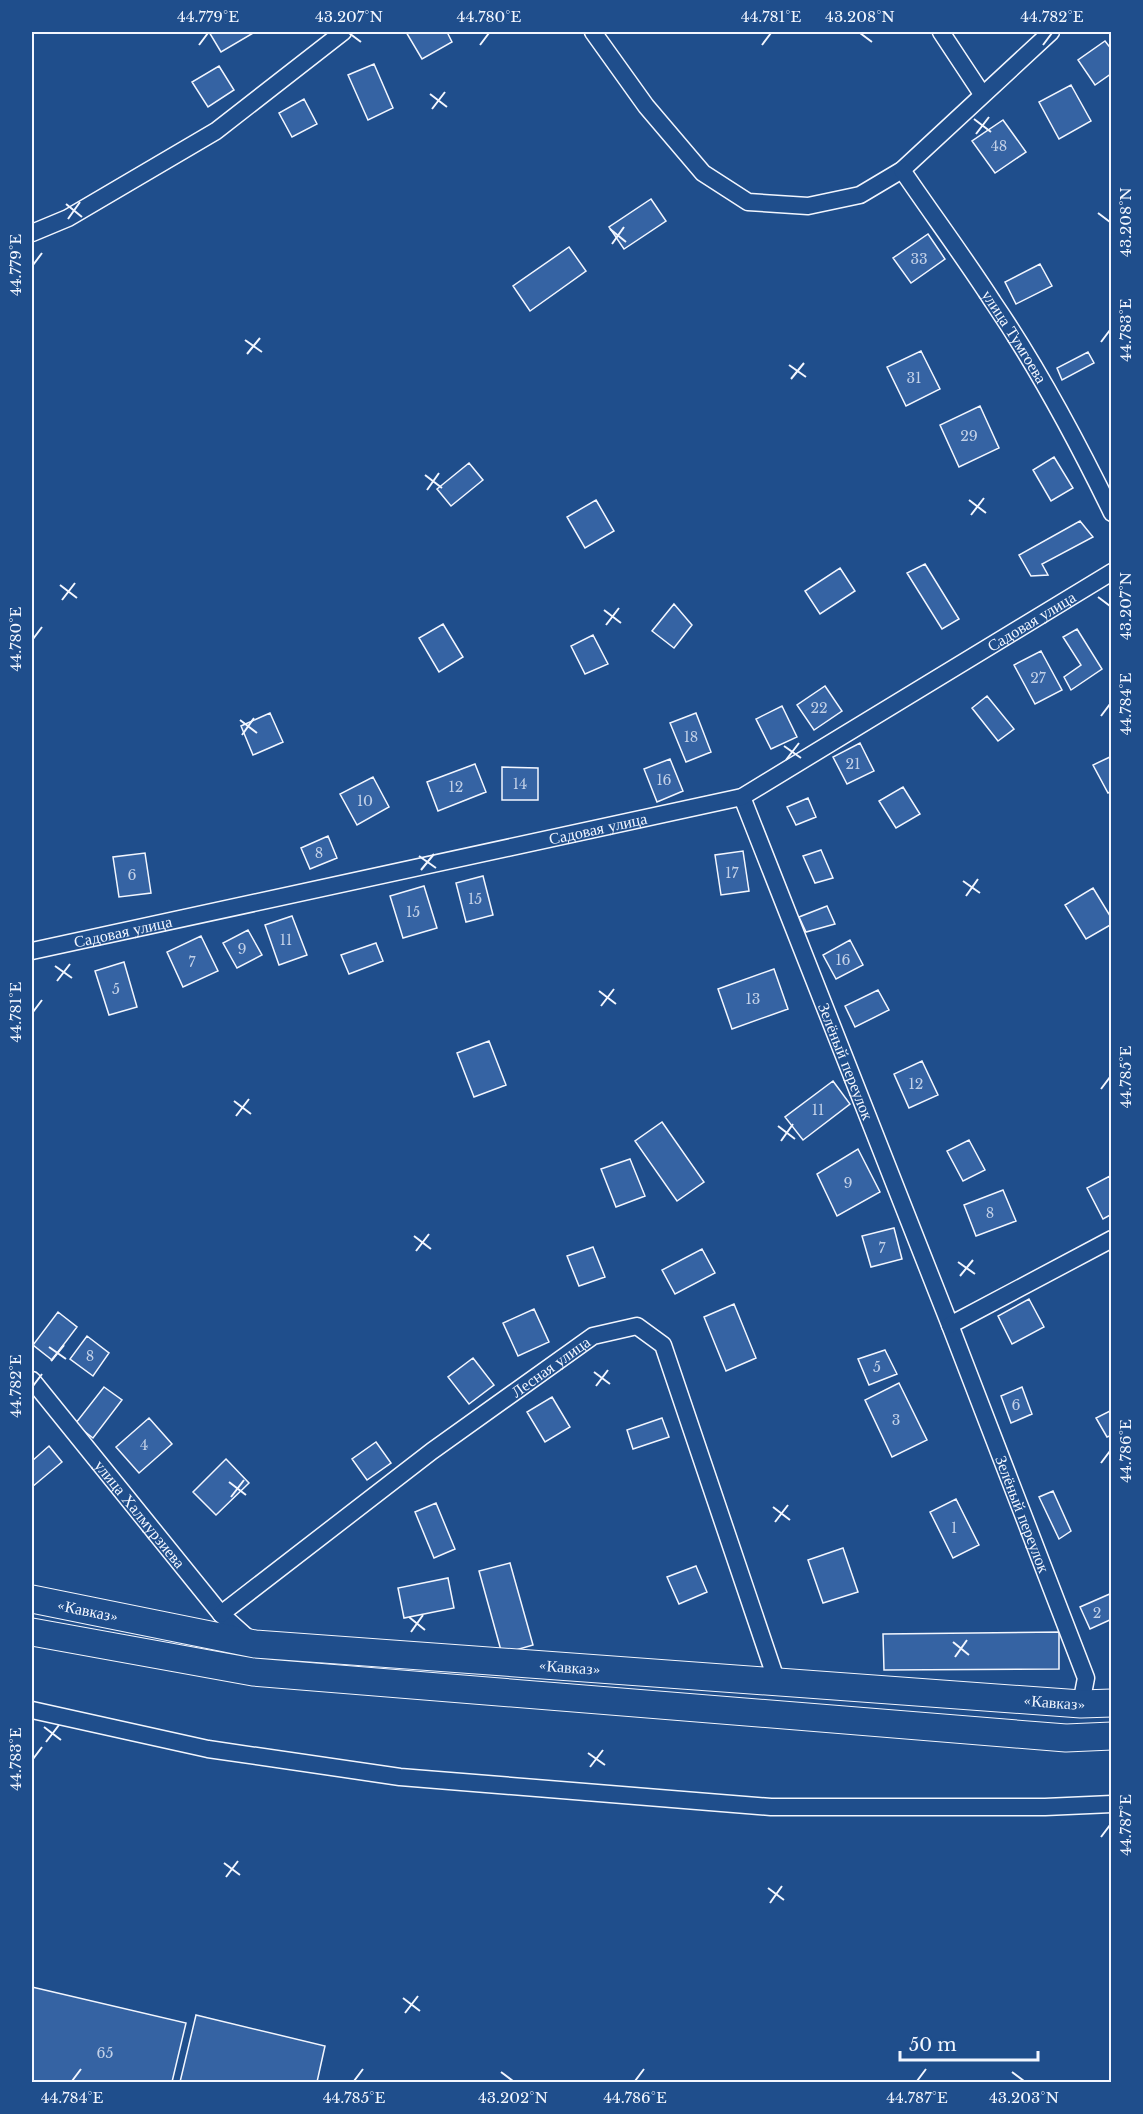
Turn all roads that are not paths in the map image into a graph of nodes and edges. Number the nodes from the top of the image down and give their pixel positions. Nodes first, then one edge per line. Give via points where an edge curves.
1 (344, 32) edge
2 (593, 32) edge
3 (941, 32) edge
4 (1052, 32) edge
5 (982, 94) junction
6 (902, 170) junction
7 (32, 233) edge
8 (1112, 513) edge
9 (1112, 572) edge
10 (742, 797) junction
11 (32, 951) edge
12 (1112, 1239) edge
13 (950, 1325) junction
14 (32, 1380) edge
15 (32, 1599) edge
16 (221, 1614) junction
17 (32, 1632) edge
18 (255, 1644) junction
19 (777, 1682) junction
20 (1112, 1703) edge
21 (1082, 1704) junction
22 (32, 1710) edge
23 (1112, 1736) edge
24 (1112, 1804) edge

1 - 7 street via 216,130 69,218
2 - 6 street via 646,106 703,173 748,201 818,204 860,195
3 - 5 street
4 - 5 street
5 - 6 street
6 - 8 street, улица Тумгоева via 1011,329
9 - 10 street, Садовая улица
10 - 11 street, Садовая улица
10 - 13 street, Зелёный переулок
12 - 13 street
13 - 21 street, Зелёный переулок via 1086,1678
14 - 16 street, улица Халмурзиева
15 - 18 highway, «Кавказ»
16 - 18 street, улица Халмурзиева
16 - 19 street, Лесная улица via 432,1450 593,1336 638,1326 663,1346
17 - 23 highway, «Кавказ» via 253,1672 1066,1738
18 - 19 highway, «Кавказ»
19 - 21 highway, «Кавказ»
20 - 21 highway, «Кавказ»
22 - 24 street via 208,1749 400,1777 771,1807

